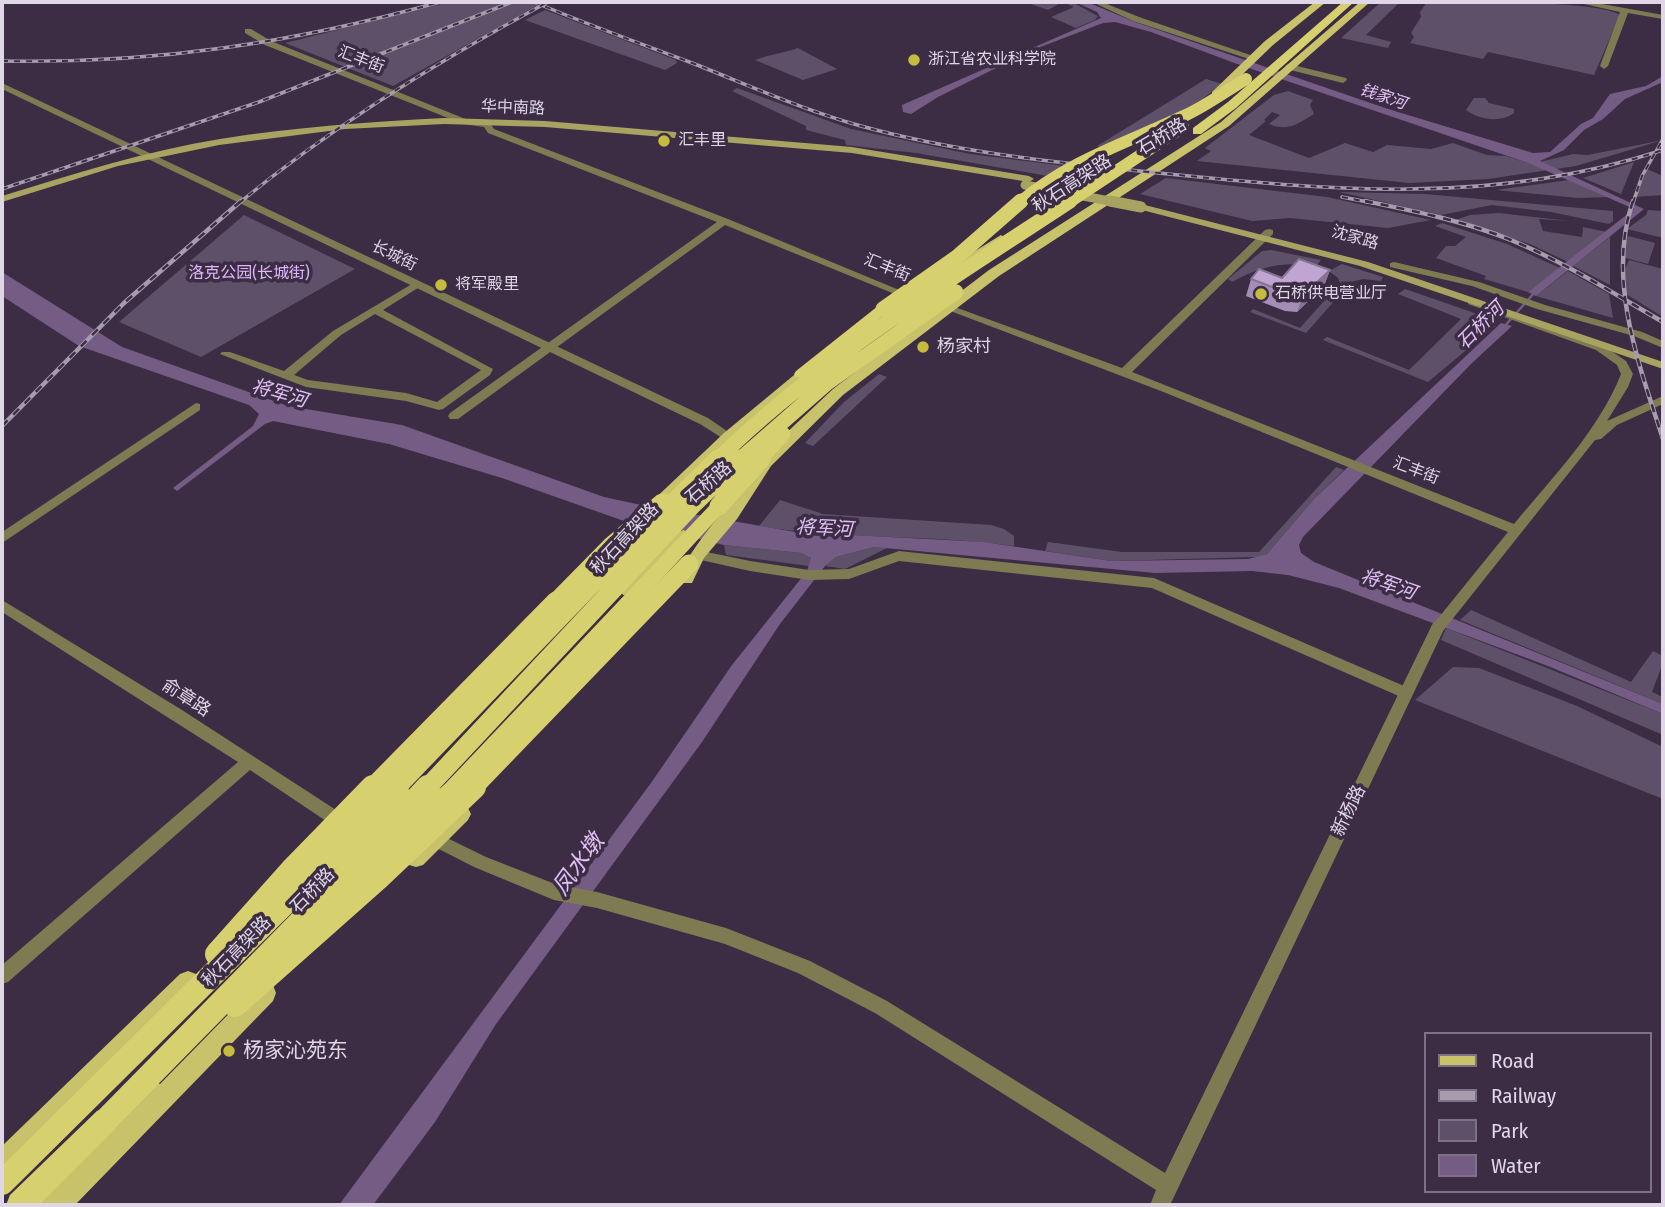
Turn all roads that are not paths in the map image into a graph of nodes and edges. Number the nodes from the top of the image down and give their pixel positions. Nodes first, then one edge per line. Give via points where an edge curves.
1 (1096, 2) edge
2 (1321, 2) edge
3 (1334, 2) edge
4 (1349, 2) edge
5 (1365, 2) edge
6 (1579, 2) edge
7 (1625, 10) junction
8 (1663, 17) edge
9 (248, 31) dead end
10 (1249, 66) junction
11 (1604, 66) dead end
12 (1287, 68) junction
13 (1343, 80) dead end
14 (2, 86) edge
15 (466, 121) junction
16 (487, 125) junction
17 (152, 158) junction
18 (1027, 182) junction
19 (2, 199) edge
20 (2, 205) edge
21 (724, 221) junction
22 (1265, 236) junction
23 (417, 284) junction
24 (1442, 289) joint
25 (911, 297) junction
26 (949, 308) junction
27 (375, 310) junction
28 (1519, 310) junction
29 (1663, 345) edge
30 (551, 348) junction
31 (226, 354) dead end
32 (1663, 358) edge
33 (1663, 366) edge
34 (1124, 373) junction
35 (802, 374) junction
36 (285, 376) junction
37 (826, 384) junction
38 (1663, 400) edge
39 (196, 407) dead end
40 (454, 416) dead end
41 (729, 437) junction
42 (1585, 446) junction
43 (768, 462) junction
44 (660, 502) joint
45 (1517, 530) junction
46 (630, 531) junction
47 (2, 538) edge
48 (697, 554) junction
49 (2, 605) edge
50 (1406, 693) junction
51 (249, 762) junction
52 (348, 827) junction
53 (437, 839) junction
54 (341, 894) junction
55 (2, 976) edge
56 (77, 1110) junction
57 (106, 1120) junction
58 (2, 1163) edge
59 (2, 1183) edge
60 (1168, 1186) junction
61 (20, 1205) edge
62 (41, 1205) edge
63 (58, 1205) edge
64 (1160, 1205) edge

1 - 10 street
2 - 10 main road, 石桥路
3 - 10 highway, 秋石高架路
4 - 37 highway, 秋石高架路, bridge via 1206,125
5 - 12 main road, 石桥路
6 - 7 street
7 - 8 street
7 - 11 street
9 - 15 street, 汇丰街
10 - 25 main road, 石桥路 via 1171,130
10 - 35 highway, bridge via 1188,114 1104,150 1032,191 957,257
10 - 56 highway, 秋石高架路, bridge via 1191,122 821,370 722,455
12 - 13 street
12 - 26 main road, 石桥路 via 1208,136 1125,186
14 - 17 street, 长城街
15 - 16 street, 汇丰街
15 - 17 main road, 华中南路 via 286,132
15 - 18 main road, 华中南路 via 852,150
16 - 17 main road, 华中南路 via 334,131
16 - 18 main road, 华中南路 via 842,155
16 - 21 street, 汇丰街 via 491,131
17 - 19 main road, 华中南路 via 72,176
17 - 20 main road, 华中南路
17 - 23 street, 长城街
18 - 22 main road, 沈家路, bridge
21 - 25 street, 汇丰街
21 - 30 street
22 - 24 main road, 沈家路
22 - 28 main road, 沈家路 via 1394,265
22 - 34 street
23 - 27 street
23 - 30 street, 长城街
24 - 28 street
25 - 26 street, 汇丰街
25 - 35 main road, 石桥路
26 - 34 street, 汇丰街
26 - 43 main road, 石桥路 via 838,392
27 - 36 street via 337,333
27 - 36 street via 486,372 439,406
28 - 29 street via 1638,334
28 - 32 main road, 沈家路
28 - 33 main road, 沈家路
28 - 42 street via 1622,363 1626,381
30 - 40 street
30 - 41 street, 长城街
31 - 36 street
34 - 45 street, 汇丰街
35 - 41 main road, 石桥路
37 - 54 highway, bridge via 475,768
37 - 57 highway, 秋石高架路, bridge via 692,505 334,888
38 - 42 street via 1613,422
39 - 47 street
41 - 43 street, 长城街
41 - 44 main road, 石桥路
42 - 45 street, 新杨路
43 - 48 main road
43 - 54 main road, 石桥路 via 680,539
44 - 46 highway
45 - 50 street, 新杨路 via 1443,620
46 - 52 main road, 石桥路
46 - 56 highway, bridge via 292,870
48 - 50 street via 830,575 861,571 879,560 899,556 1154,583
48 - 53 main road via 684,582
48 - 57 highway, bridge via 492,770
49 - 51 street, 俞章路
50 - 60 street, 新杨路
51 - 52 street, 俞章路
51 - 55 street
52 - 58 main road, 石桥路
53 - 60 street via 554,892 726,936 804,967 881,1006
53 - 63 main road via 272,985
54 - 62 main road, 石桥路
56 - 59 highway, 秋石高架路, bridge
57 - 61 highway, 秋石高架路
60 - 64 street, 新杨路

